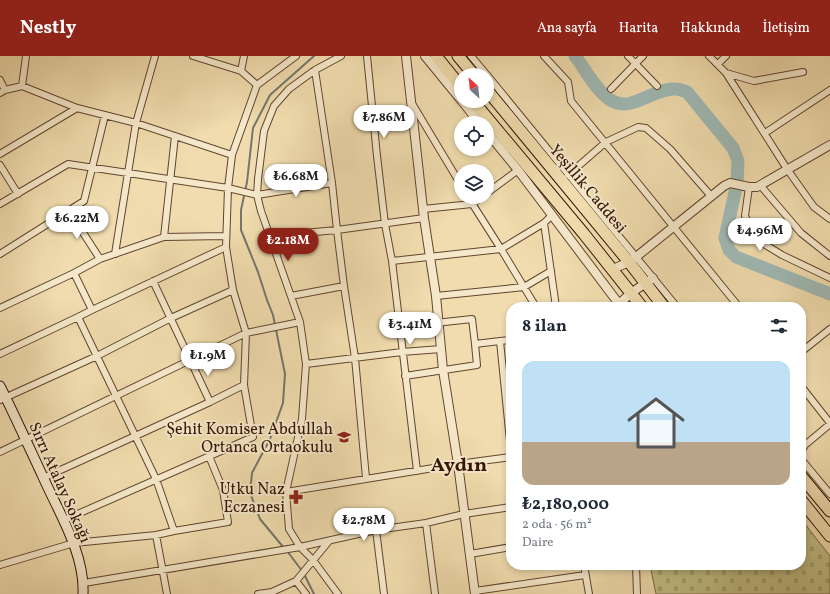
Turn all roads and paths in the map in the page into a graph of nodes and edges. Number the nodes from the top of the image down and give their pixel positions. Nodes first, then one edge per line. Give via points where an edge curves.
1 (26, 56) edge
2 (155, 56) edge
3 (193, 56) edge
4 (244, 56) edge
5 (296, 56) edge
6 (341, 56) edge
7 (367, 56) edge
8 (406, 56) edge
9 (425, 56) edge
10 (436, 56) edge
11 (458, 56) edge
12 (471, 56) edge
13 (544, 56) edge
14 (628, 56) edge
15 (643, 56) edge
16 (709, 56) edge
17 (726, 56) edge
18 (635, 64) junction
19 (718, 64) junction
20 (468, 68) edge
21 (481, 68) edge
22 (315, 70) junction
23 (241, 71) junction
24 (803, 72) dead end
25 (726, 73) junction
26 (454, 78) edge
27 (0, 80) edge
28 (494, 84) edge
29 (257, 85) junction
30 (22, 86) junction
31 (657, 86) dead end
32 (611, 89) dead end
33 (830, 90) edge
34 (3, 92) edge
35 (454, 92) edge
36 (494, 98) edge
37 (411, 102) junction
38 (77, 108) junction
39 (467, 108) edge
40 (479, 108) edge
41 (105, 115) junction
42 (473, 116) edge
43 (136, 123) junction
44 (765, 133) junction
45 (175, 136) junction
46 (494, 141) edge
47 (606, 142) junction
48 (829, 147) edge
49 (0, 154) edge
50 (232, 155) junction
51 (0, 165) edge
52 (92, 167) junction
53 (787, 169) junction
54 (518, 170) junction
55 (128, 173) junction
56 (454, 173) edge
57 (568, 174) junction
58 (170, 179) junction
59 (332, 183) junction
60 (760, 185) junction
61 (747, 187) junction
62 (228, 188) junction
63 (494, 188) edge
64 (18, 194) junction
65 (257, 195) junction
66 (712, 196) junction
67 (0, 204) edge
68 (472, 204) joint
69 (423, 209) junction
70 (69, 211) junction
71 (552, 215) junction
72 (424, 218) junction
73 (830, 219) edge
74 (544, 223) junction
75 (385, 224) junction
76 (674, 226) junction
77 (337, 230) junction
78 (225, 236) junction
79 (270, 236) junction
80 (164, 237) junction
81 (226, 247) junction
82 (501, 249) junction
83 (0, 254) edge
84 (115, 254) junction
85 (830, 256) edge
86 (430, 257) junction
87 (100, 259) junction
88 (633, 260) junction
89 (392, 261) junction
90 (613, 269) junction
91 (551, 271) junction
92 (74, 273) junction
93 (830, 278) edge
94 (649, 280) junction
95 (153, 281) junction
96 (344, 286) junction
97 (524, 287) junction
98 (233, 290) junction
99 (631, 293) junction
100 (291, 296) junction
101 (436, 296) junction
102 (533, 302) edge
103 (555, 302) edge
104 (617, 302) edge
105 (622, 302) edge
106 (638, 302) edge
107 (661, 302) edge
108 (672, 302) edge
109 (735, 302) edge
110 (0, 308) edge
111 (92, 310) junction
112 (78, 317) junction
113 (171, 318) junction
114 (300, 322) junction
115 (438, 322) junction
116 (399, 327) junction
117 (830, 329) edge
118 (246, 333) junction
119 (506, 340) edge
120 (500, 341) junction
121 (475, 344) junction
122 (806, 348) edge
123 (441, 350) junction
124 (402, 352) junction
125 (0, 354) edge
126 (97, 356) junction
127 (355, 358) junction
128 (190, 360) junction
129 (306, 364) junction
130 (443, 370) junction
131 (406, 376) junction
132 (244, 385) junction
133 (0, 386) edge
134 (806, 392) edge
135 (116, 396) junction
136 (3, 399) edge
137 (506, 401) edge
138 (210, 402) junction
139 (830, 423) edge
140 (135, 436) junction
141 (26, 440) junction
142 (806, 444) edge
143 (0, 452) edge
144 (209, 456) junction
145 (506, 457) edge
146 (458, 464) junction
147 (806, 465) joint
148 (416, 471) junction
149 (43, 478) junction
150 (366, 478) junction
151 (156, 479) junction
152 (806, 482) edge
153 (830, 487) edge
154 (286, 492) junction
155 (830, 494) edge
156 (806, 506) edge
157 (506, 508) edge
158 (830, 511) edge
159 (464, 514) junction
160 (64, 520) junction
161 (426, 523) junction
162 (376, 530) junction
163 (174, 531) junction
164 (156, 535) junction
165 (830, 536) edge
166 (329, 541) junction
167 (74, 543) junction
168 (300, 547) junction
169 (506, 548) edge
170 (470, 554) junction
171 (313, 560) junction
172 (0, 565) edge
173 (162, 570) junction
174 (584, 570) edge
175 (636, 570) edge
176 (585, 575) junction
177 (296, 581) junction
178 (84, 583) junction
179 (273, 593) edge
180 (475, 593) edge
181 (83, 594) edge
182 (167, 594) edge
183 (258, 594) edge
184 (306, 594) edge
185 (338, 594) edge
186 (384, 594) edge
187 (435, 594) edge
188 (588, 594) edge
189 (637, 594) edge

1 - 30 street
2 - 43 street
3 - 23 street
4 - 23 street
5 - 29 street
6 - 22 street
7 - 75 street
8 - 37 street
9 - 35 street
10 - 26 highway
11 - 20 highway
12 - 21 street
13 - 47 street via 568,82 571,100
14 - 18 street
15 - 18 street
16 - 19 street
17 - 19 street
18 - 31 street
18 - 32 street
19 - 25 street
22 - 59 street
22 - 65 street via 289,89 274,106 264,131
23 - 29 street
24 - 25 street via 754,81
25 - 44 street
27 - 34 street
28 - 57 street
29 - 50 street
30 - 34 street
30 - 38 street
33 - 44 street
36 - 88 highway, Yeşillik Caddesi
37 - 56 street
37 - 69 street
38 - 41 street
38 - 49 street
39 - 42 street
40 - 90 highway, Yeşillik Caddesi
41 - 43 street
41 - 52 street
43 - 45 street
43 - 55 street
44 - 53 street
45 - 50 street
45 - 58 street
46 - 54 street
47 - 57 street
47 - 66 street via 638,127 646,128 670,149
47 - 76 street
48 - 53 street
50 - 62 street
51 - 64 street
52 - 55 street
52 - 64 street via 68,164
52 - 70 street via 84,201
53 - 60 street
53 - 73 street via 814,207
54 - 63 street
54 - 71 street
55 - 58 street
55 - 84 street
57 - 88 street
58 - 62 street
58 - 80 street
59 - 65 street
59 - 77 street
60 - 61 street
60 - 85 street via 801,233
61 - 66 street via 730,183
61 - 93 street via 745,216 756,239
62 - 65 street
62 - 78 street
64 - 67 street
65 - 79 street
66 - 76 street
68 - 69 street
68 - 82 street
69 - 72 street
70 - 83 street
70 - 87 street
71 - 74 street
71 - 104 street
72 - 75 street
72 - 86 street
74 - 82 street
74 - 91 street
75 - 77 street
75 - 89 street
76 - 88 street
76 - 109 street
77 - 79 street
77 - 96 street
78 - 80 street
78 - 81 street
79 - 100 street
80 - 84 street
81 - 95 street
81 - 98 street
82 - 86 street
82 - 97 street
84 - 87 street
86 - 89 street
86 - 101 street
87 - 92 street
88 - 90 street
88 - 94 highway, Yeşillik Caddesi
89 - 116 street
90 - 99 highway, Yeşillik Caddesi
91 - 97 street
91 - 103 street
92 - 110 street
92 - 111 street
94 - 99 street
94 - 107 highway, Yeşillik Caddesi
94 - 108 street
95 - 111 street
95 - 113 street
96 - 100 street
96 - 127 street
97 - 101 street
97 - 102 street
98 - 113 street
98 - 118 street
99 - 105 street
99 - 106 highway, Yeşillik Caddesi
100 - 114 street
101 - 115 street
111 - 112 street
112 - 125 street
112 - 126 street
113 - 126 street
113 - 128 street
114 - 118 street
114 - 129 street
115 - 116 street
115 - 121 street via 472,319
115 - 123 street
116 - 124 street
117 - 122 street
118 - 128 street
118 - 132 street
119 - 120 street
120 - 121 street
120 - 137 street
121 - 130 street via 477,365
123 - 124 street
123 - 130 street
124 - 127 street
124 - 131 street
126 - 135 street
126 - 136 street
127 - 129 street
127 - 150 street
128 - 135 street
128 - 138 street
129 - 154 street via 302,419
130 - 131 street
130 - 146 street
131 - 148 street
132 - 138 street
132 - 144 street via 253,437
133 - 136 main road, Sırrı Atalay Sokağı
134 - 139 street
135 - 140 street
135 - 141 street
136 - 141 main road, Sırrı Atalay Sokağı
138 - 140 street
139 - 142 street
140 - 149 street
140 - 151 street
141 - 143 street
141 - 149 main road, Sırrı Atalay Sokağı
144 - 151 street
144 - 163 street via 223,490 228,522
145 - 146 street
146 - 148 street
146 - 159 street
147 - 153 street
147 - 155 street
148 - 150 street
149 - 160 main road, Sırrı Atalay Sokağı
150 - 154 street
151 - 160 street
151 - 163 street
152 - 158 highway
154 - 168 street via 289,529
156 - 165 highway
157 - 159 street
159 - 161 street
159 - 170 street
160 - 167 main road, Sırrı Atalay Sokağı
161 - 162 street
161 - 187 street
162 - 166 street
162 - 186 street
163 - 164 street
164 - 167 street
164 - 173 street
166 - 168 street
166 - 171 street
167 - 172 street
167 - 178 main road, Sırrı Atalay Sokağı
168 - 171 street
168 - 173 street
169 - 170 street
170 - 180 street
171 - 177 street
171 - 185 street
173 - 178 street
173 - 182 street
174 - 176 street
175 - 189 street
176 - 180 street
176 - 188 street
177 - 179 street
177 - 184 street
178 - 181 main road, Sırrı Atalay Sokağı
179 - 183 street

